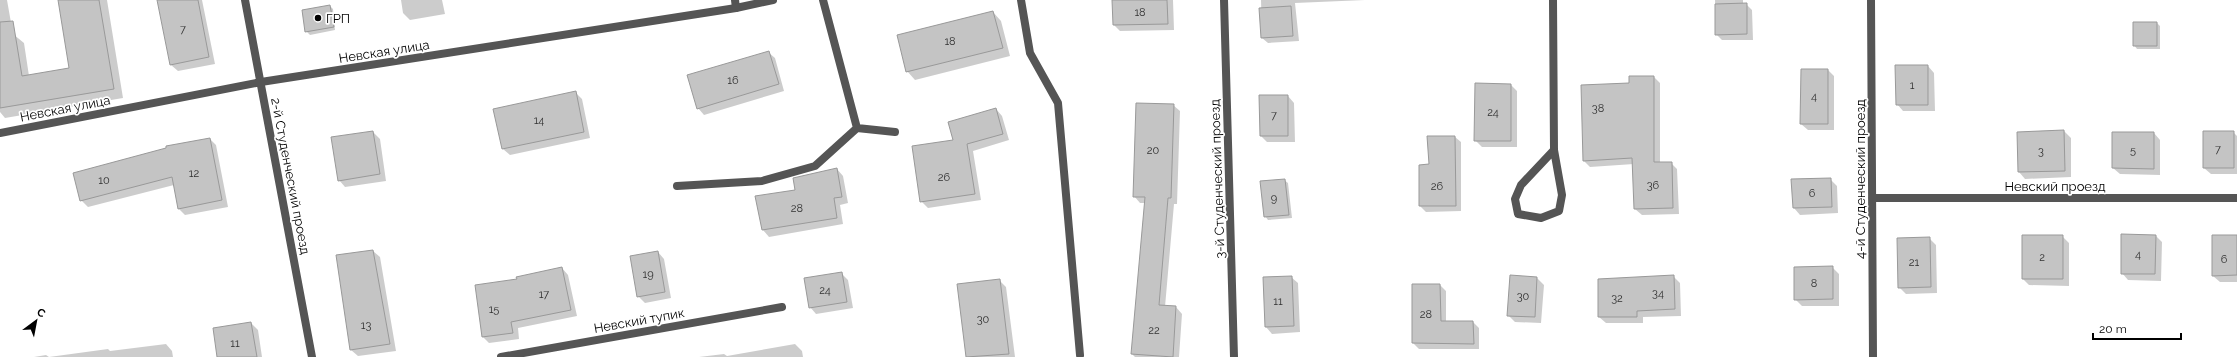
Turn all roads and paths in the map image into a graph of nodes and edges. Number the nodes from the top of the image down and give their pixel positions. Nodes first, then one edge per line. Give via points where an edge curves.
1 (245, 0) edge
2 (773, 0) edge
3 (823, 0) edge
4 (1021, 0) edge
5 (1224, 0) edge
6 (1553, 0) edge
7 (1871, 0) edge
8 (736, 4) edge
9 (261, 82) junction
10 (857, 128) junction
11 (895, 132) dead end
12 (0, 133) edge
13 (1554, 150) junction
14 (678, 186) dead end
15 (1872, 198) junction
16 (2237, 198) edge
17 (782, 307) dead end
18 (1080, 355) dead end
19 (312, 357) edge
20 (501, 357) edge
21 (1234, 357) edge
22 (1873, 357) edge

1 - 9 street, 2-й Студенческий проезд
2 - 8 street, Невская улица
3 - 10 street
4 - 18 street via 1030,53 1058,104
5 - 21 street, 3-й Студенческий проезд
6 - 13 street
7 - 15 street, 4-й Студенческий проезд
8 - 9 street, Невская улица
9 - 12 street, Невская улица
9 - 19 street, 2-й Студенческий проезд
10 - 11 street
10 - 14 street via 815,166 762,181
13 - 13 street via 1521,185 1515,200 1518,214 1541,218 1559,211 1562,195
15 - 16 street, Невский проезд
15 - 22 street, 4-й Студенческий проезд
17 - 20 street, Невский тупик

